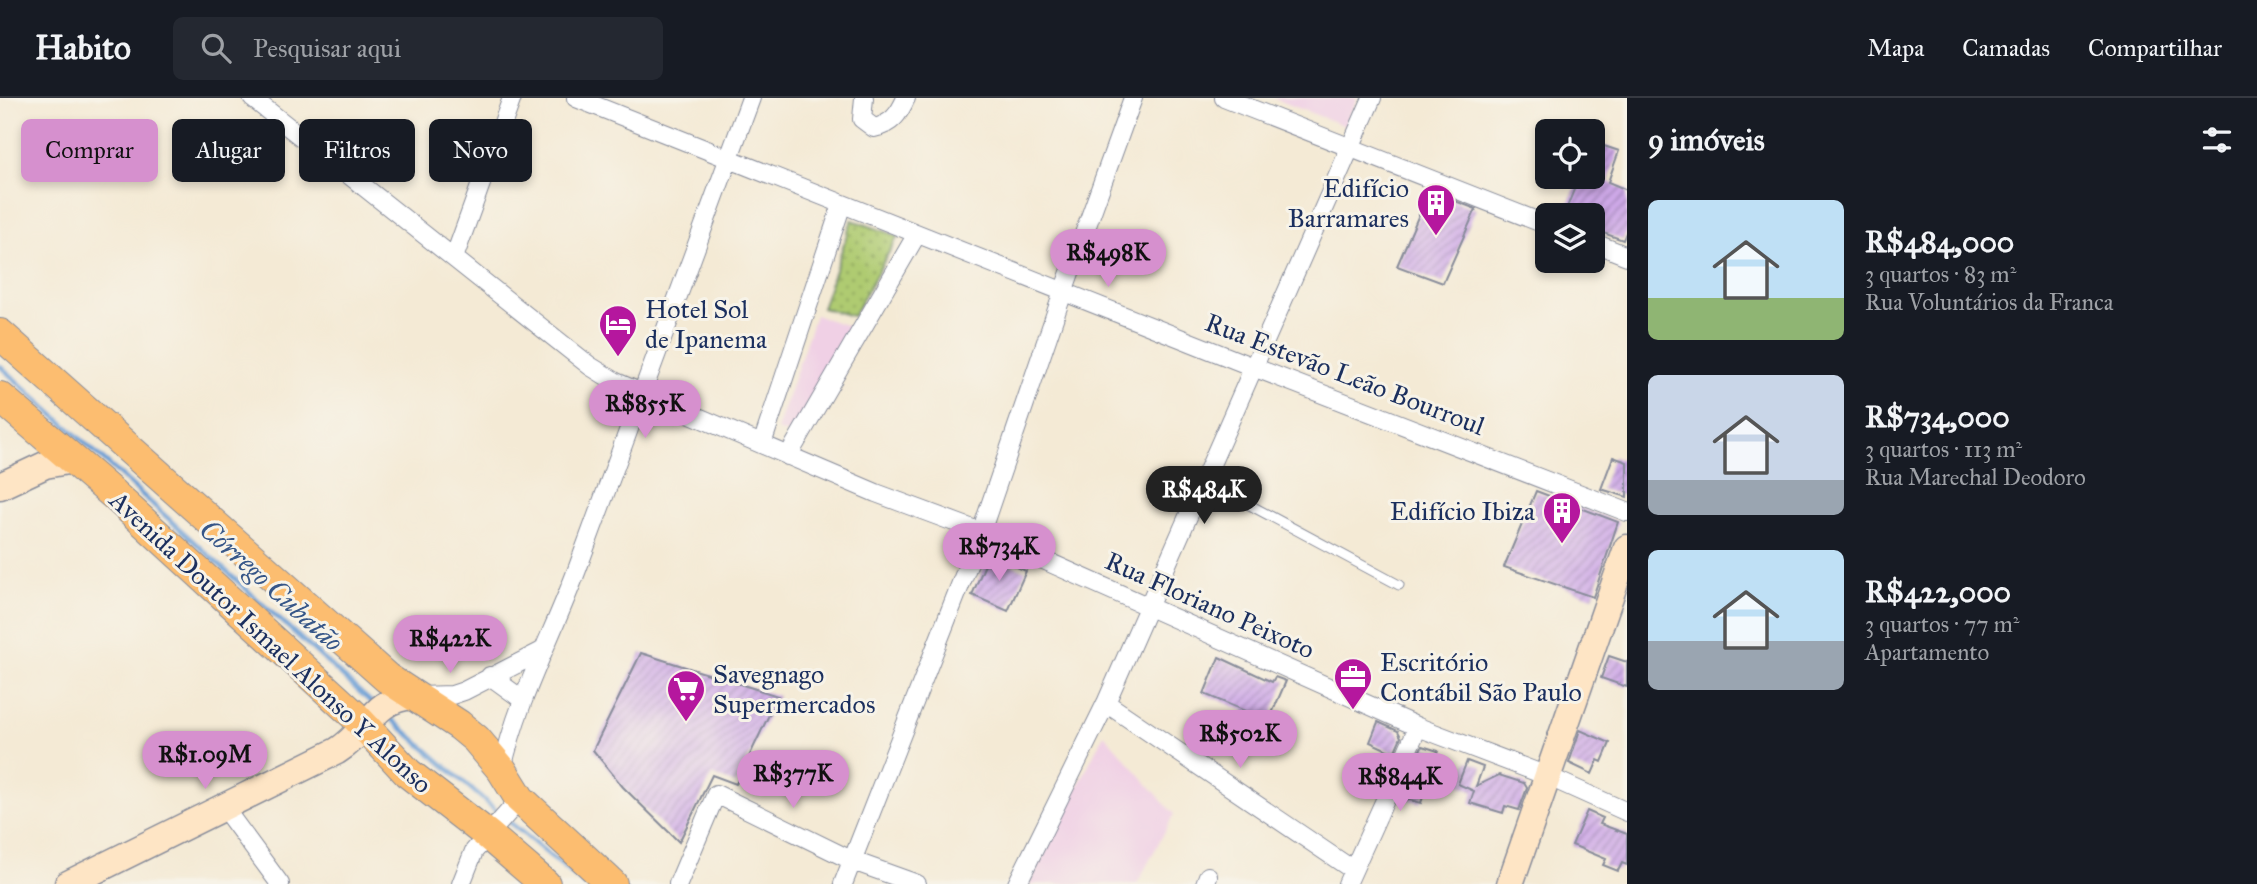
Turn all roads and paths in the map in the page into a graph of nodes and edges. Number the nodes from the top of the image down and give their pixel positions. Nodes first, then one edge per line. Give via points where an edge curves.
1 (512, 98) edge
2 (576, 98) edge
3 (751, 98) edge
4 (864, 98) edge
5 (906, 98) edge
6 (1133, 98) edge
7 (1224, 98) edge
8 (1372, 98) edge
9 (260, 101) edge
10 (1349, 148) junction
11 (729, 159) junction
12 (842, 204) junction
13 (1535, 220) edge
14 (917, 234) junction
15 (1605, 247) edge
16 (1627, 256) edge
17 (454, 258) junction
18 (1063, 292) junction
19 (0, 334) edge
20 (1253, 367) junction
21 (642, 393) junction
22 (0, 397) edge
23 (43, 435) junction
24 (762, 444) junction
25 (788, 456) junction
26 (73, 460) junction
27 (0, 467) edge
28 (1203, 480) junction
29 (0, 486) edge
30 (1627, 512) edge
31 (981, 533) junction
32 (1627, 548) edge
33 (1399, 585) dead end
34 (1148, 607) junction
35 (544, 650) junction
36 (491, 676) junction
37 (404, 697) junction
38 (523, 700) junction
39 (1106, 702) junction
40 (369, 721) junction
41 (1418, 727) junction
42 (502, 770) junction
43 (1547, 776) junction
44 (517, 803) junction
45 (224, 808) junction
46 (1627, 812) edge
47 (492, 830) junction
48 (853, 861) junction
49 (1350, 877) edge
50 (79, 882) edge
51 (280, 884) edge
52 (461, 884) edge
53 (545, 884) edge
54 (612, 884) edge
55 (678, 884) edge
56 (843, 884) edge
57 (917, 884) edge
58 (1017, 884) edge
59 (1510, 884) edge

1 - 17 street
2 - 11 street, Rua Estevão Leão Bourroul
3 - 11 street
4 - 5 street via 862,119 874,128 894,118
6 - 18 street
7 - 10 street
8 - 10 street
9 - 17 street, Rua Floriano Peixoto
10 - 13 street
10 - 20 street
11 - 12 street, Rua Estevão Leão Bourroul
11 - 21 street
12 - 14 street, Rua Estevão Leão Bourroul
12 - 24 street
14 - 18 street, Rua Estevão Leão Bourroul
14 - 25 street
15 - 16 street
17 - 21 street, Rua Floriano Peixoto via 590,366
18 - 20 street, Rua Estevão Leão Bourroul
18 - 31 street
19 - 37 main road, Avenida Doutor Ismael Alonso Y Alonso
20 - 28 street
20 - 30 street, Rua Estevão Leão Bourroul
21 - 24 street, Rua Floriano Peixoto
21 - 35 street
22 - 23 main road, Avenida Doutor Ismael Alonso Y Alonso
23 - 26 main road, Avenida Doutor Ismael Alonso Y Alonso
23 - 27 street via 35,449
24 - 25 street, Rua Floriano Peixoto
25 - 31 street, Rua Floriano Peixoto
26 - 29 street via 45,465
26 - 40 main road, Avenida Doutor Ismael Alonso Y Alonso
28 - 33 lane
28 - 34 street
31 - 34 street, Rua Floriano Peixoto
31 - 48 street
32 - 43 street
34 - 39 street
34 - 41 street, Rua Floriano Peixoto
35 - 36 street
35 - 38 street
36 - 37 street via 452,695
36 - 38 street
37 - 40 street via 386,703
37 - 42 main road, Avenida Doutor Ismael Alonso Y Alonso via 476,739
38 - 42 street
39 - 49 street
39 - 58 street
40 - 45 street via 337,751
40 - 47 main road, Avenida Doutor Ismael Alonso Y Alonso via 408,773
41 - 43 street, Rua Floriano Peixoto
41 - 49 street
42 - 44 main road, Avenida Doutor Ismael Alonso Y Alonso
43 - 46 street, Rua Floriano Peixoto
43 - 59 street
44 - 47 street
44 - 54 main road, Avenida Doutor Ismael Alonso Y Alonso
45 - 50 street
45 - 51 street
47 - 52 street via 474,851
47 - 53 main road, Avenida Doutor Ismael Alonso Y Alonso
48 - 55 street via 716,794
48 - 56 street
48 - 57 street

